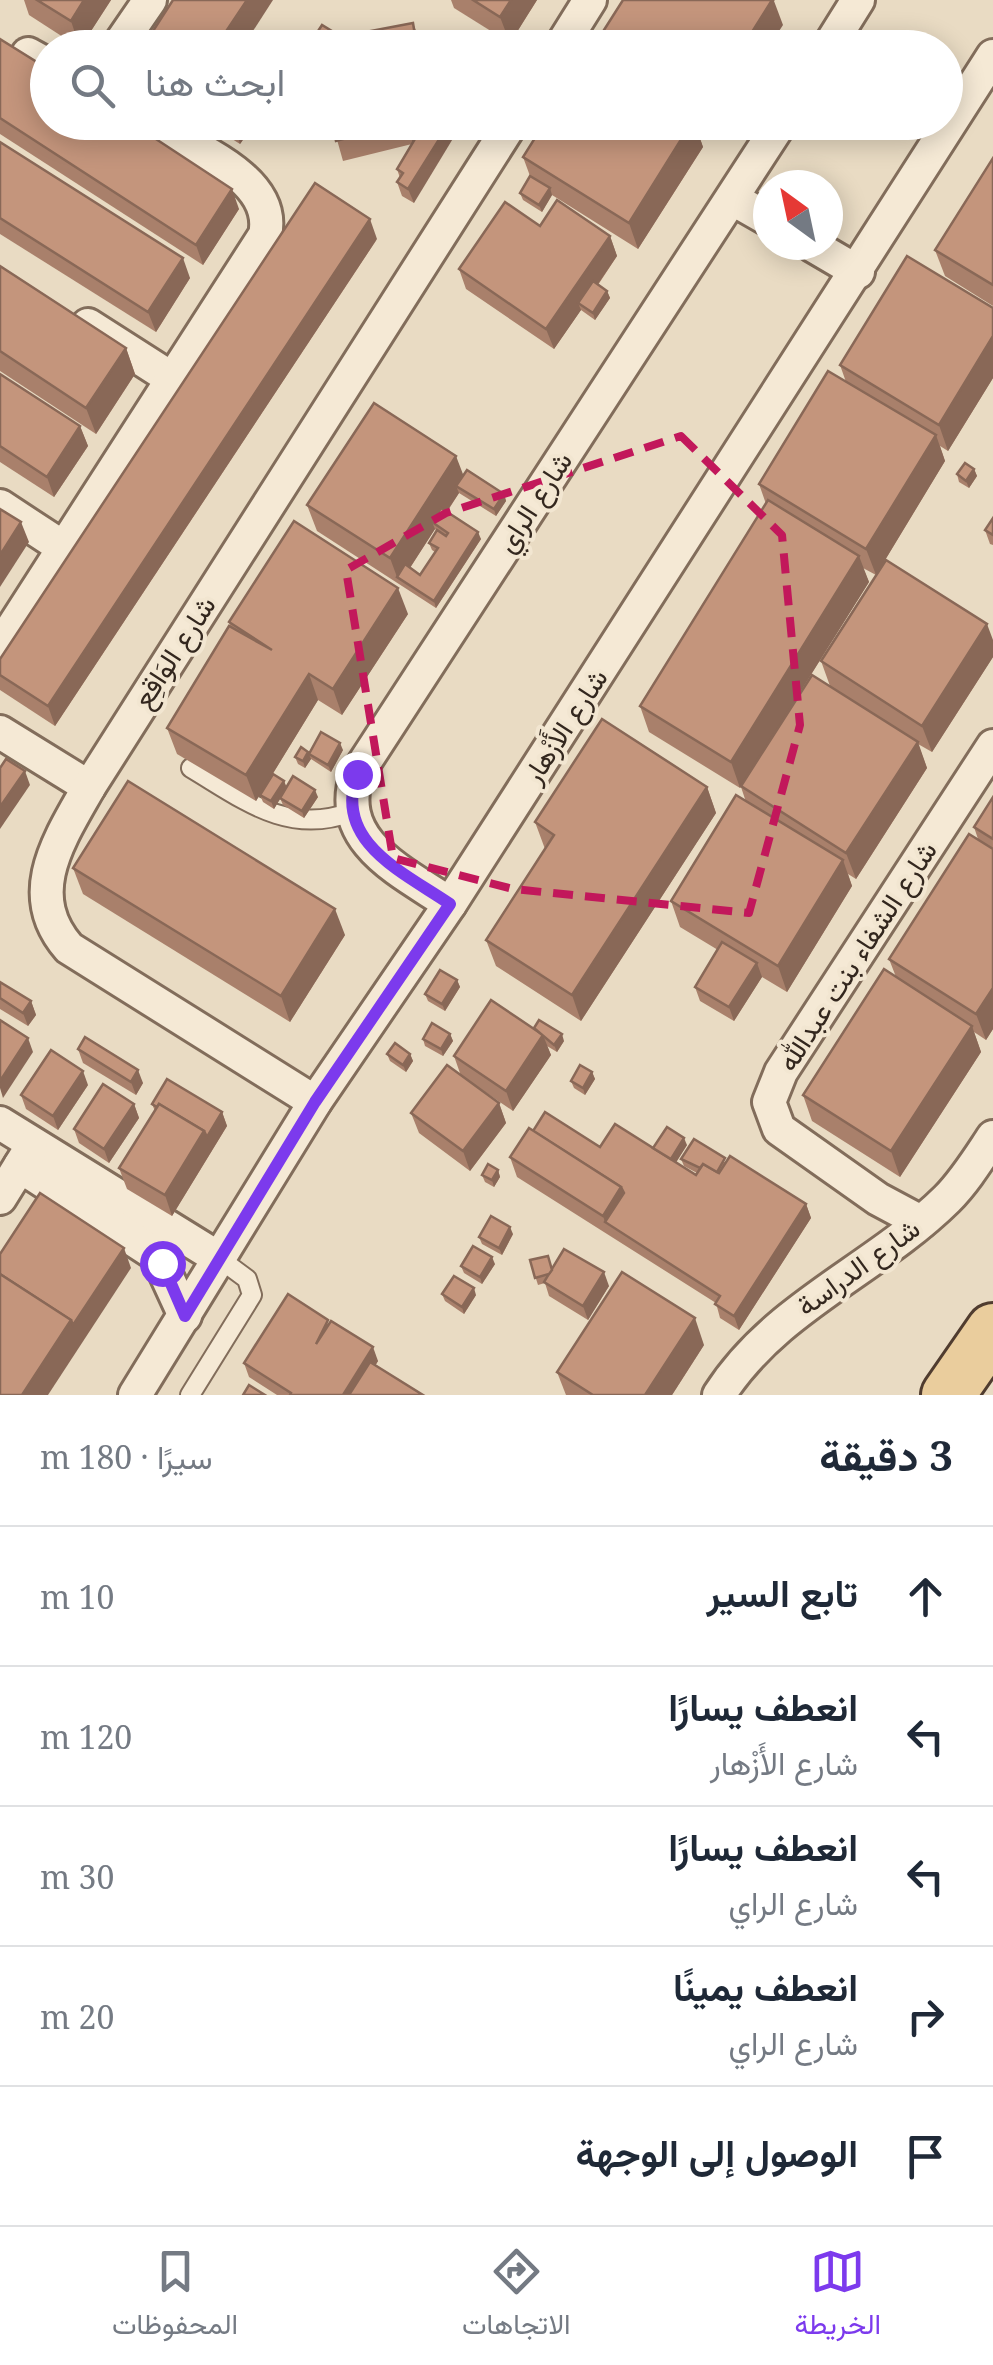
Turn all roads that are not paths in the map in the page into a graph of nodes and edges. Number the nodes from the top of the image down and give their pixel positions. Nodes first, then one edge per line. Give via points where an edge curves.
1 (150, 0) edge
2 (590, 0) edge
3 (858, 0) edge
4 (129, 30) edge
5 (571, 30) edge
6 (839, 30) edge
7 (993, 56) edge
8 (963, 104) edge
9 (178, 140) edge
10 (501, 140) edge
11 (769, 140) edge
12 (940, 140) edge
13 (733, 198) junction
14 (753, 210) edge
15 (838, 260) edge
16 (858, 272) junction
17 (63, 310) edge
18 (174, 380) junction
19 (0, 506) edge
20 (64, 548) junction
21 (0, 647) edge
22 (0, 732) edge
23 (993, 746) edge
24 (190, 768) edge
25 (89, 787) junction
26 (351, 812) junction
27 (450, 904) junction
28 (315, 1102) junction
29 (0, 1123) edge
30 (993, 1137) edge
31 (27, 1155) junction
32 (0, 1198) edge
33 (921, 1222) junction
34 (220, 1259) junction
35 (185, 1316) junction
36 (993, 1330) edge
37 (135, 1395) edge
38 (190, 1395) edge
39 (719, 1395) edge
40 (948, 1395) edge

1 - 4 street
2 - 5 street
3 - 6 street
7 - 8 street, شارع الأَزْهار
9 - 18 street via 251,183 267,213 260,246
10 - 25 street, شارع الوَاقِع
11 - 13 street, شارع الراي
12 - 16 street, شارع الأَزْهار
13 - 14 street
13 - 26 street, شارع الراي via 364,762
15 - 16 street
16 - 27 street, شارع الأَزْهار
17 - 18 street
18 - 20 street
19 - 20 street
20 - 21 street
22 - 25 street
23 - 33 street, شارع الشفاء بنت عبدالله via 781,1072 769,1102 780,1129
24 - 26 lane via 282,818 317,822
25 - 28 street, شارع الوَاقِع via 58,840 45,880 55,932 84,959
26 - 27 street via 374,852
27 - 28 street, شارع الأَزْهار
28 - 34 street, شارع الأَزْهار
29 - 31 street
30 - 33 street, شارع الدراسة via 968,1175
31 - 32 street
31 - 34 street
31 - 35 street via 157,1256
33 - 39 street, شارع الدراسة via 785,1321
34 - 35 street, شارع الأَزْهار
34 - 38 lane via 247,1279 252,1295
35 - 37 street, شارع الأَزْهار
36 - 40 main road

